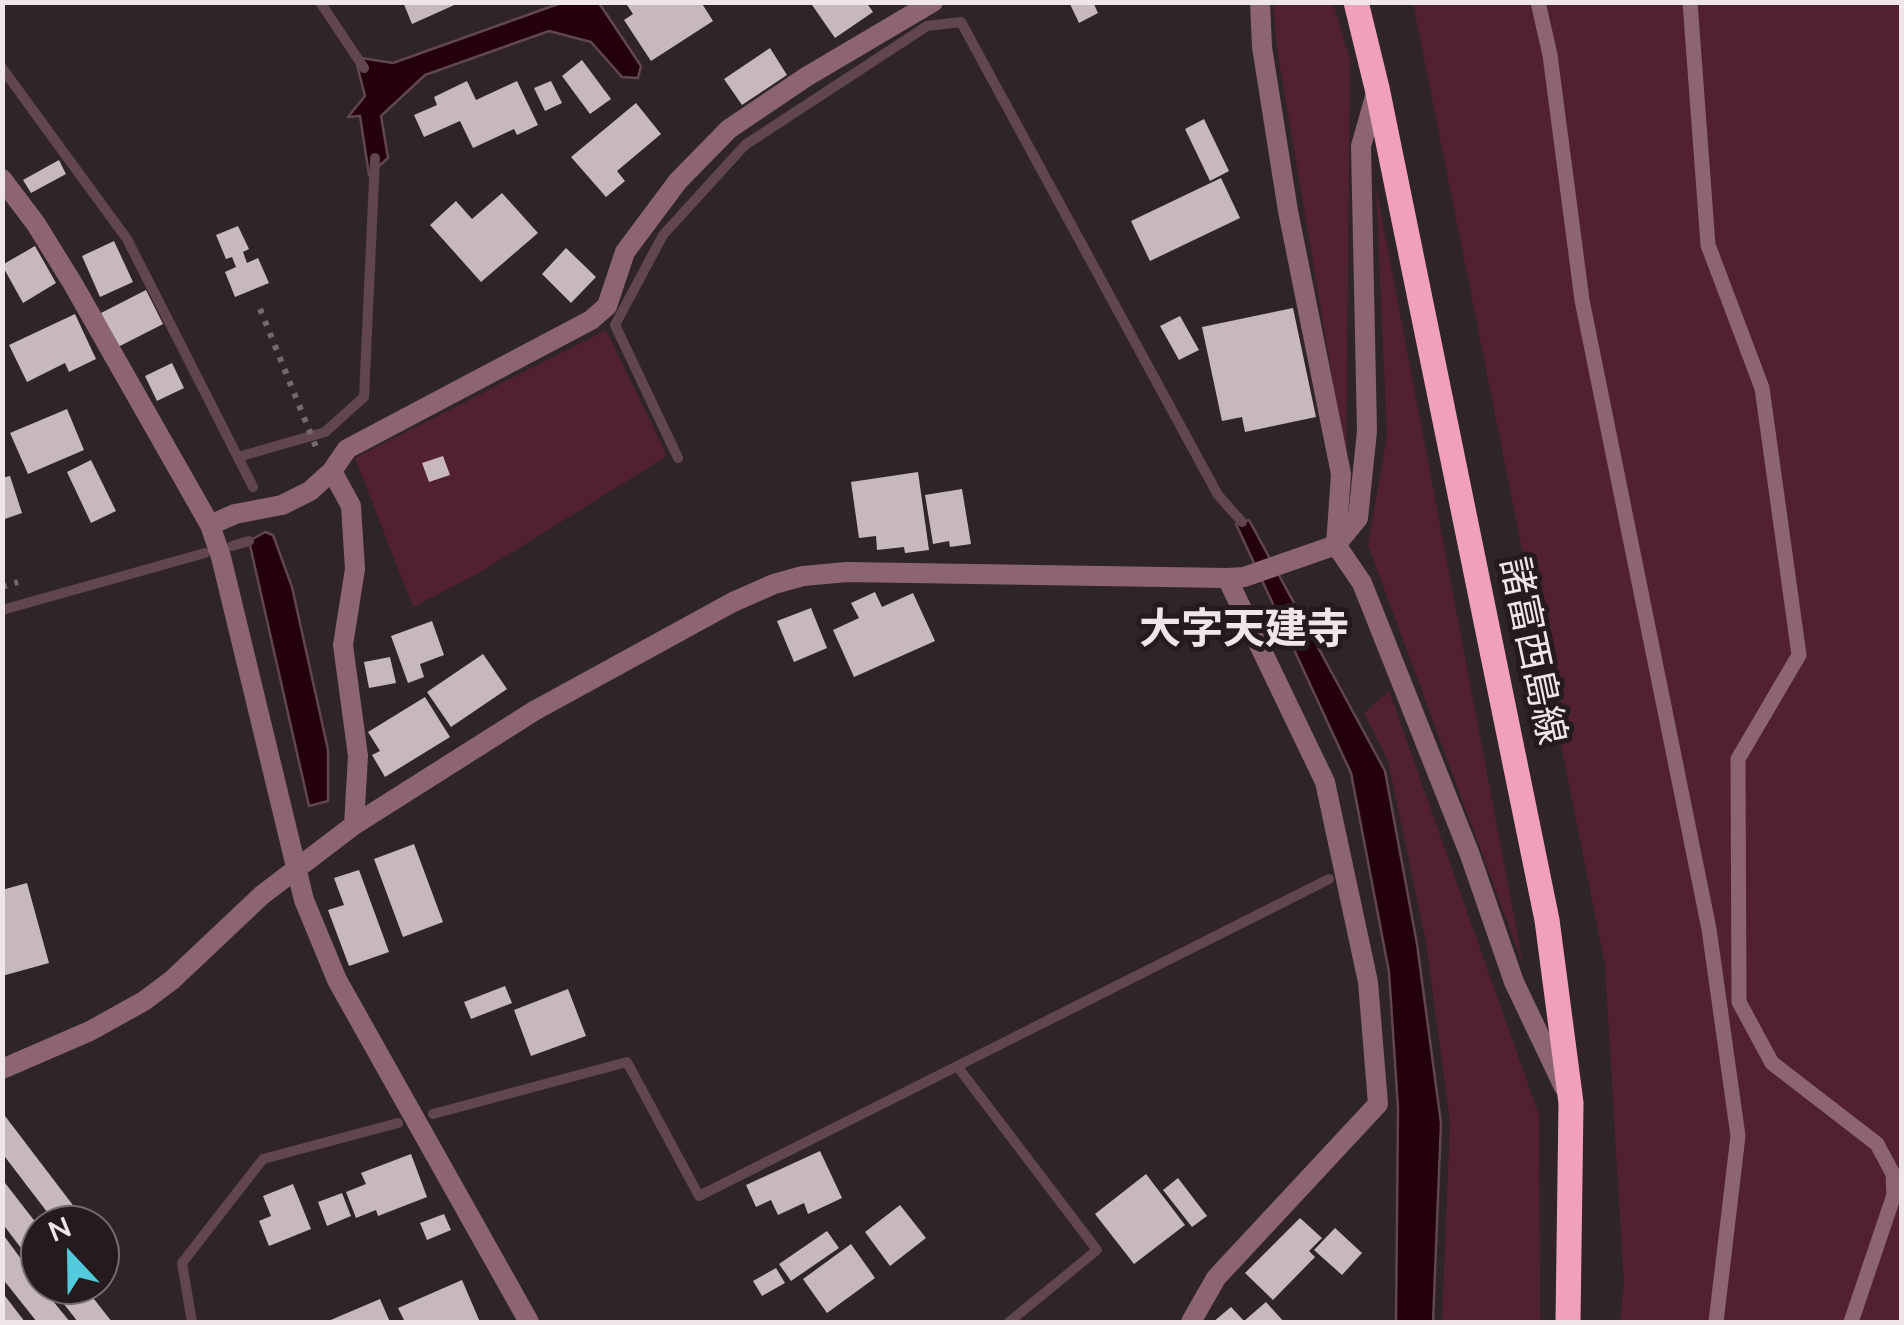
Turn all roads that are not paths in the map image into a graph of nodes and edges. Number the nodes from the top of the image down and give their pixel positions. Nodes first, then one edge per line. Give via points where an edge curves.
1 (933, 2) edge
2 (1260, 2) edge
3 (1356, 2) edge
4 (1538, 2) edge
5 (1690, 2) edge
6 (1377, 88) junction
7 (2, 179) edge
8 (332, 471) junction
9 (210, 525) junction
10 (1336, 545) junction
11 (1236, 578) junction
12 (354, 824) junction
13 (294, 869) junction
14 (2, 1069) edge
15 (1571, 1103) junction
16 (529, 1322) edge
17 (1191, 1322) edge
18 (1568, 1322) edge
19 (1716, 1322) edge
20 (1850, 1322) edge

1 - 8 street via 729,129 678,181 625,252 607,306 591,320 347,449
2 - 10 street via 1288,212 1340,474
3 - 6 main road, 諸富西島線
4 - 19 lane via 1582,300 1710,929 1738,1136
5 - 20 lane via 1708,245 1762,388 1799,655 1738,759 1739,1002 1772,1063 1877,1144 1893,1174 1894,1196
6 - 10 street via 1360,146 1367,431 1358,518
6 - 15 main road, 諸富西島線 via 1518,767
7 - 9 street via 74,284
8 - 9 street via 282,505
8 - 12 street via 350,506 356,569 343,645 358,756
9 - 13 street
10 - 11 street
10 - 15 street via 1362,583 1514,982
11 - 12 street via 846,572 774,584 534,711
11 - 17 street via 1325,782 1368,982 1378,1104 1216,1278
12 - 13 street
13 - 14 street via 158,990 90,1031
13 - 16 street via 337,980
15 - 18 main road, 諸富西島線

